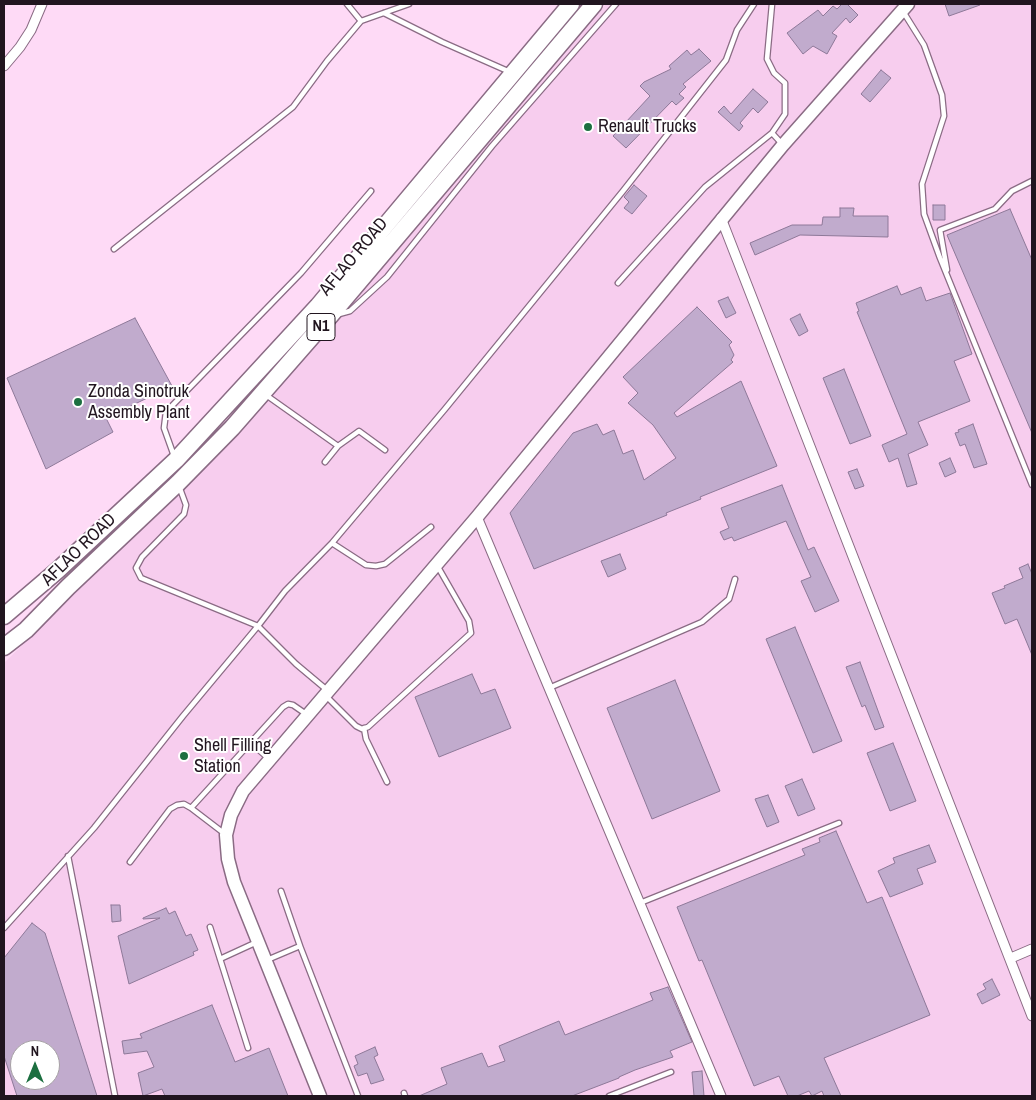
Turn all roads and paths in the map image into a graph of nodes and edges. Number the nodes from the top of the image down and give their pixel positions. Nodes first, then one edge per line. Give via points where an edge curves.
1 (42, 4) edge
2 (347, 4) edge
3 (409, 4) edge
4 (571, 4) edge
5 (594, 4) edge
6 (616, 4) edge
7 (754, 4) edge
8 (772, 4) edge
9 (906, 7) edge
10 (384, 13) junction
11 (360, 21) junction
12 (4, 66) edge
13 (513, 73) junction
14 (772, 133) junction
15 (783, 145) junction
16 (1032, 181) edge
17 (372, 191) dead end
18 (721, 218) junction
19 (114, 249) dead end
20 (948, 279) junction
21 (618, 283) dead end
22 (330, 316) junction
23 (263, 393) junction
24 (338, 446) junction
25 (385, 450) dead end
26 (176, 460) junction
27 (325, 462) dead end
28 (178, 483) junction
29 (1032, 485) edge
30 (477, 517) junction
31 (431, 526) dead end
32 (332, 543) junction
33 (437, 564) junction
34 (735, 579) dead end
35 (5, 612) edge
36 (258, 626) junction
37 (26, 630) junction
38 (4, 647) edge
39 (4, 652) edge
40 (549, 688) junction
41 (327, 693) junction
42 (307, 715) junction
43 (364, 728) junction
44 (250, 743) junction
45 (269, 759) junction
46 (387, 782) dead end
47 (191, 808) junction
48 (839, 823) dead end
49 (226, 835) junction
50 (68, 856) junction
51 (130, 862) dead end
52 (281, 891) dead end
53 (640, 903) junction
54 (210, 927) dead end
55 (4, 928) edge
56 (258, 941) junction
57 (300, 946) junction
58 (1032, 949) edge
59 (1011, 958) junction
60 (220, 959) junction
61 (266, 960) junction
62 (1032, 1016) edge
63 (248, 1048) dead end
64 (671, 1072) dead end
65 (115, 1096) edge
66 (320, 1096) edge
67 (358, 1096) edge
68 (609, 1096) edge
69 (722, 1096) edge

1 - 12 street via 31,30
2 - 11 lane
3 - 10 lane
4 - 13 highway, AFLAO ROAD / N1
5 - 22 highway, AFLAO ROAD / N1
6 - 22 lane via 498,140 387,277 350,311
7 - 32 lane via 720,68 445,409
8 - 14 lane via 767,59 774,73 786,83 786,114
9 - 15 street
9 - 20 lane via 942,95 944,116 922,184 924,214
10 - 11 lane
10 - 13 lane
11 - 19 lane via 292,106
13 - 26 highway, AFLAO ROAD / N1 via 318,306
14 - 15 lane
14 - 21 lane via 705,187
15 - 18 street
16 - 20 lane via 1012,191 995,208 940,230
17 - 26 lane via 301,274 166,412 164,428
18 - 30 street
18 - 59 street
20 - 29 lane
22 - 23 highway, AFLAO ROAD / N1
23 - 24 lane
23 - 28 highway, AFLAO ROAD / N1
24 - 25 lane via 360,431
24 - 27 lane
26 - 35 highway, AFLAO ROAD / N1 via 58,570
28 - 36 lane via 186,505 184,514 142,557 136,568 141,578
28 - 37 highway, AFLAO ROAD / N1
30 - 33 street
30 - 40 street
31 - 32 lane via 385,564 376,566 366,565
32 - 36 lane
33 - 41 street
33 - 43 lane via 469,621 471,633
34 - 40 lane via 729,599 702,622
36 - 41 lane
36 - 50 lane
37 - 38 highway, AFLAO ROAD / N1
37 - 39 street, AFLAO ROAD / N1
40 - 53 street
41 - 42 street
41 - 43 lane via 356,726
42 - 44 lane via 288,704
42 - 45 street
43 - 46 lane
44 - 45 lane
44 - 47 lane
45 - 49 street via 243,791 231,814
47 - 49 lane
47 - 51 lane via 184,804 170,808
48 - 53 lane
49 - 56 street via 234,882
50 - 55 lane
50 - 65 lane
52 - 57 lane
53 - 69 street
54 - 60 lane
56 - 60 lane
56 - 61 street
57 - 61 lane
57 - 67 lane
58 - 59 street
59 - 62 street
60 - 63 lane
61 - 66 street
64 - 68 lane

